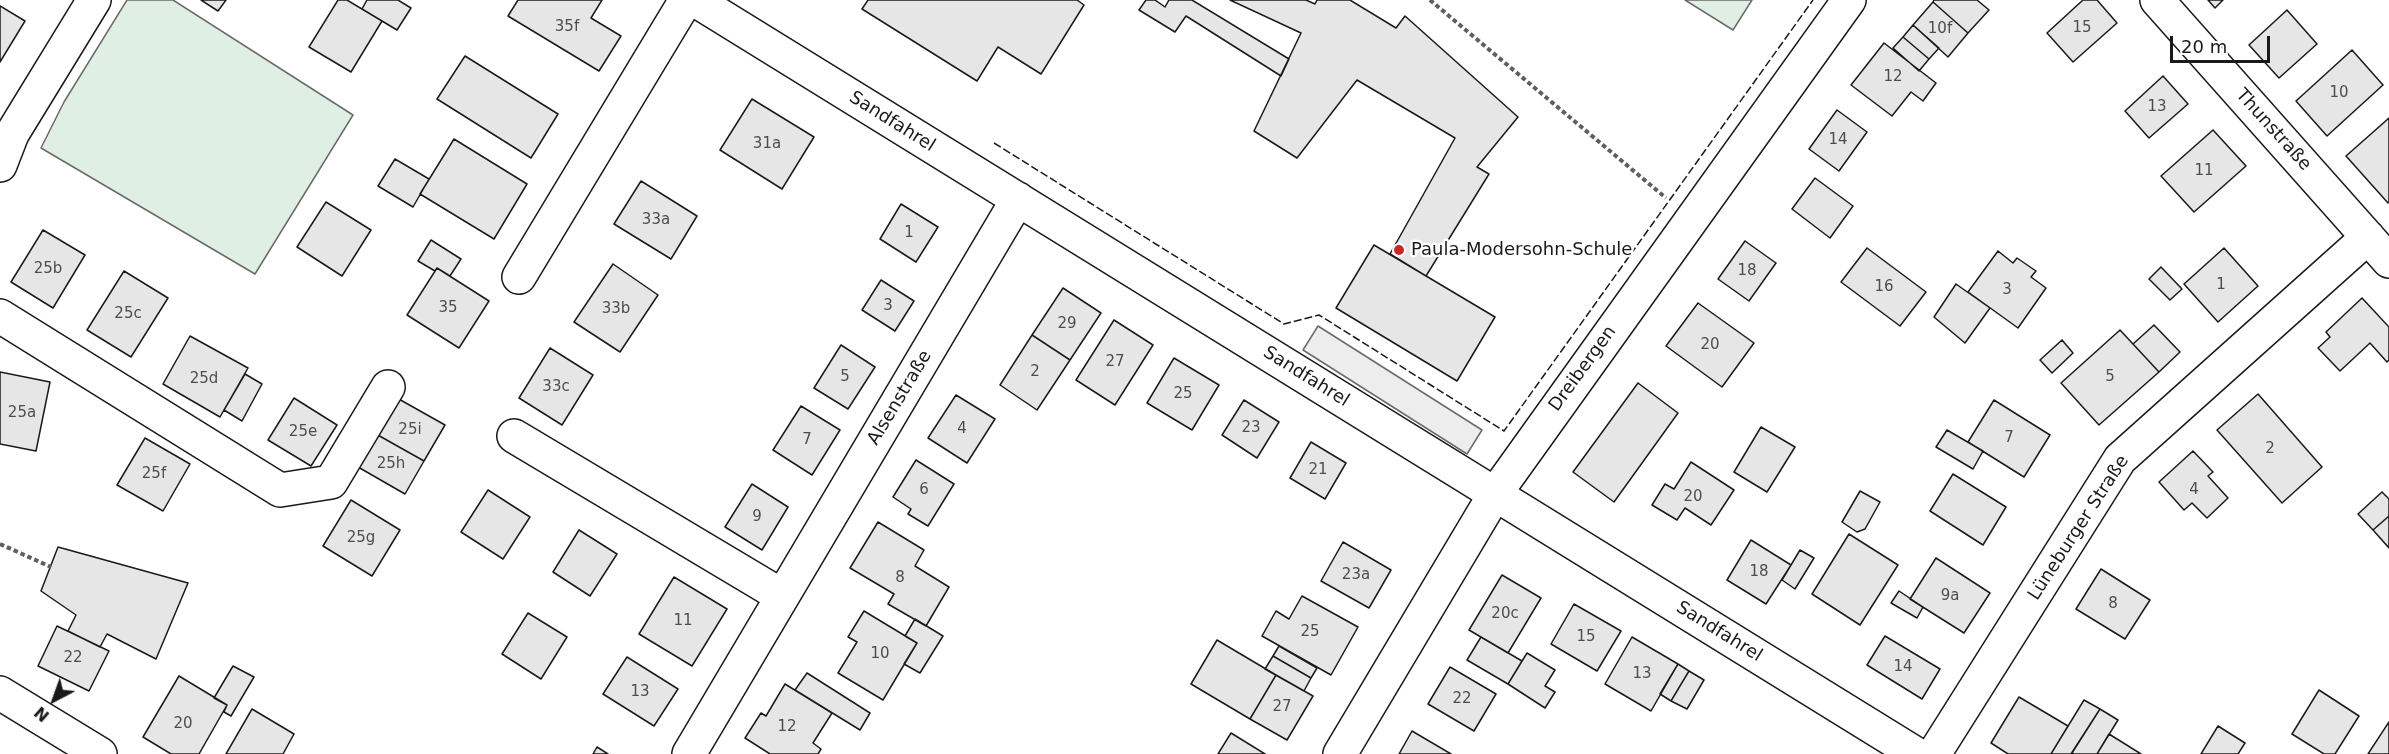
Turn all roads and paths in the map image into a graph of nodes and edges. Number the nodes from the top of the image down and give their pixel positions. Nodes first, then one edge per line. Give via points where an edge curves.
1 (94, 0) edge
2 (686, 0) edge
3 (695, 0) edge
4 (1430, 0) edge
5 (1849, 0) edge
6 (2157, 0) edge
7 (730, 10) edge
8 (6, 135) edge
9 (0, 165) edge
10 (1018, 199) junction
11 (1691, 220) junction
12 (2368, 237) junction
13 (2389, 261) edge
14 (519, 277) dead end
15 (0, 316) edge
16 (388, 387) dead end
17 (514, 436) dead end
18 (1495, 494) junction
19 (0, 544) edge
20 (51, 567) dead end
21 (782, 596) junction
22 (0, 693) edge
23 (100, 754) edge
24 (689, 754) edge
25 (1340, 754) edge
26 (1916, 754) edge
27 (1934, 754) edge

1 - 8 street
2 - 14 street
3 - 7 street, Sandfahrel
4 - 11 path
5 - 11 street, Dreibergen
6 - 12 street, Thunstraße
7 - 10 street, Sandfahrel
8 - 9 street
10 - 18 street, Sandfahrel
10 - 21 street, Alsenstraße
11 - 18 street, Dreibergen
12 - 13 street, Thunstraße
12 - 27 street, Lüneburger Straße via 2120,459
15 - 16 street via 280,490 331,482
17 - 21 street
18 - 25 street, Dreibergen
18 - 26 street, Sandfahrel
19 - 20 path
21 - 24 street, Alsenstraße
22 - 23 street

